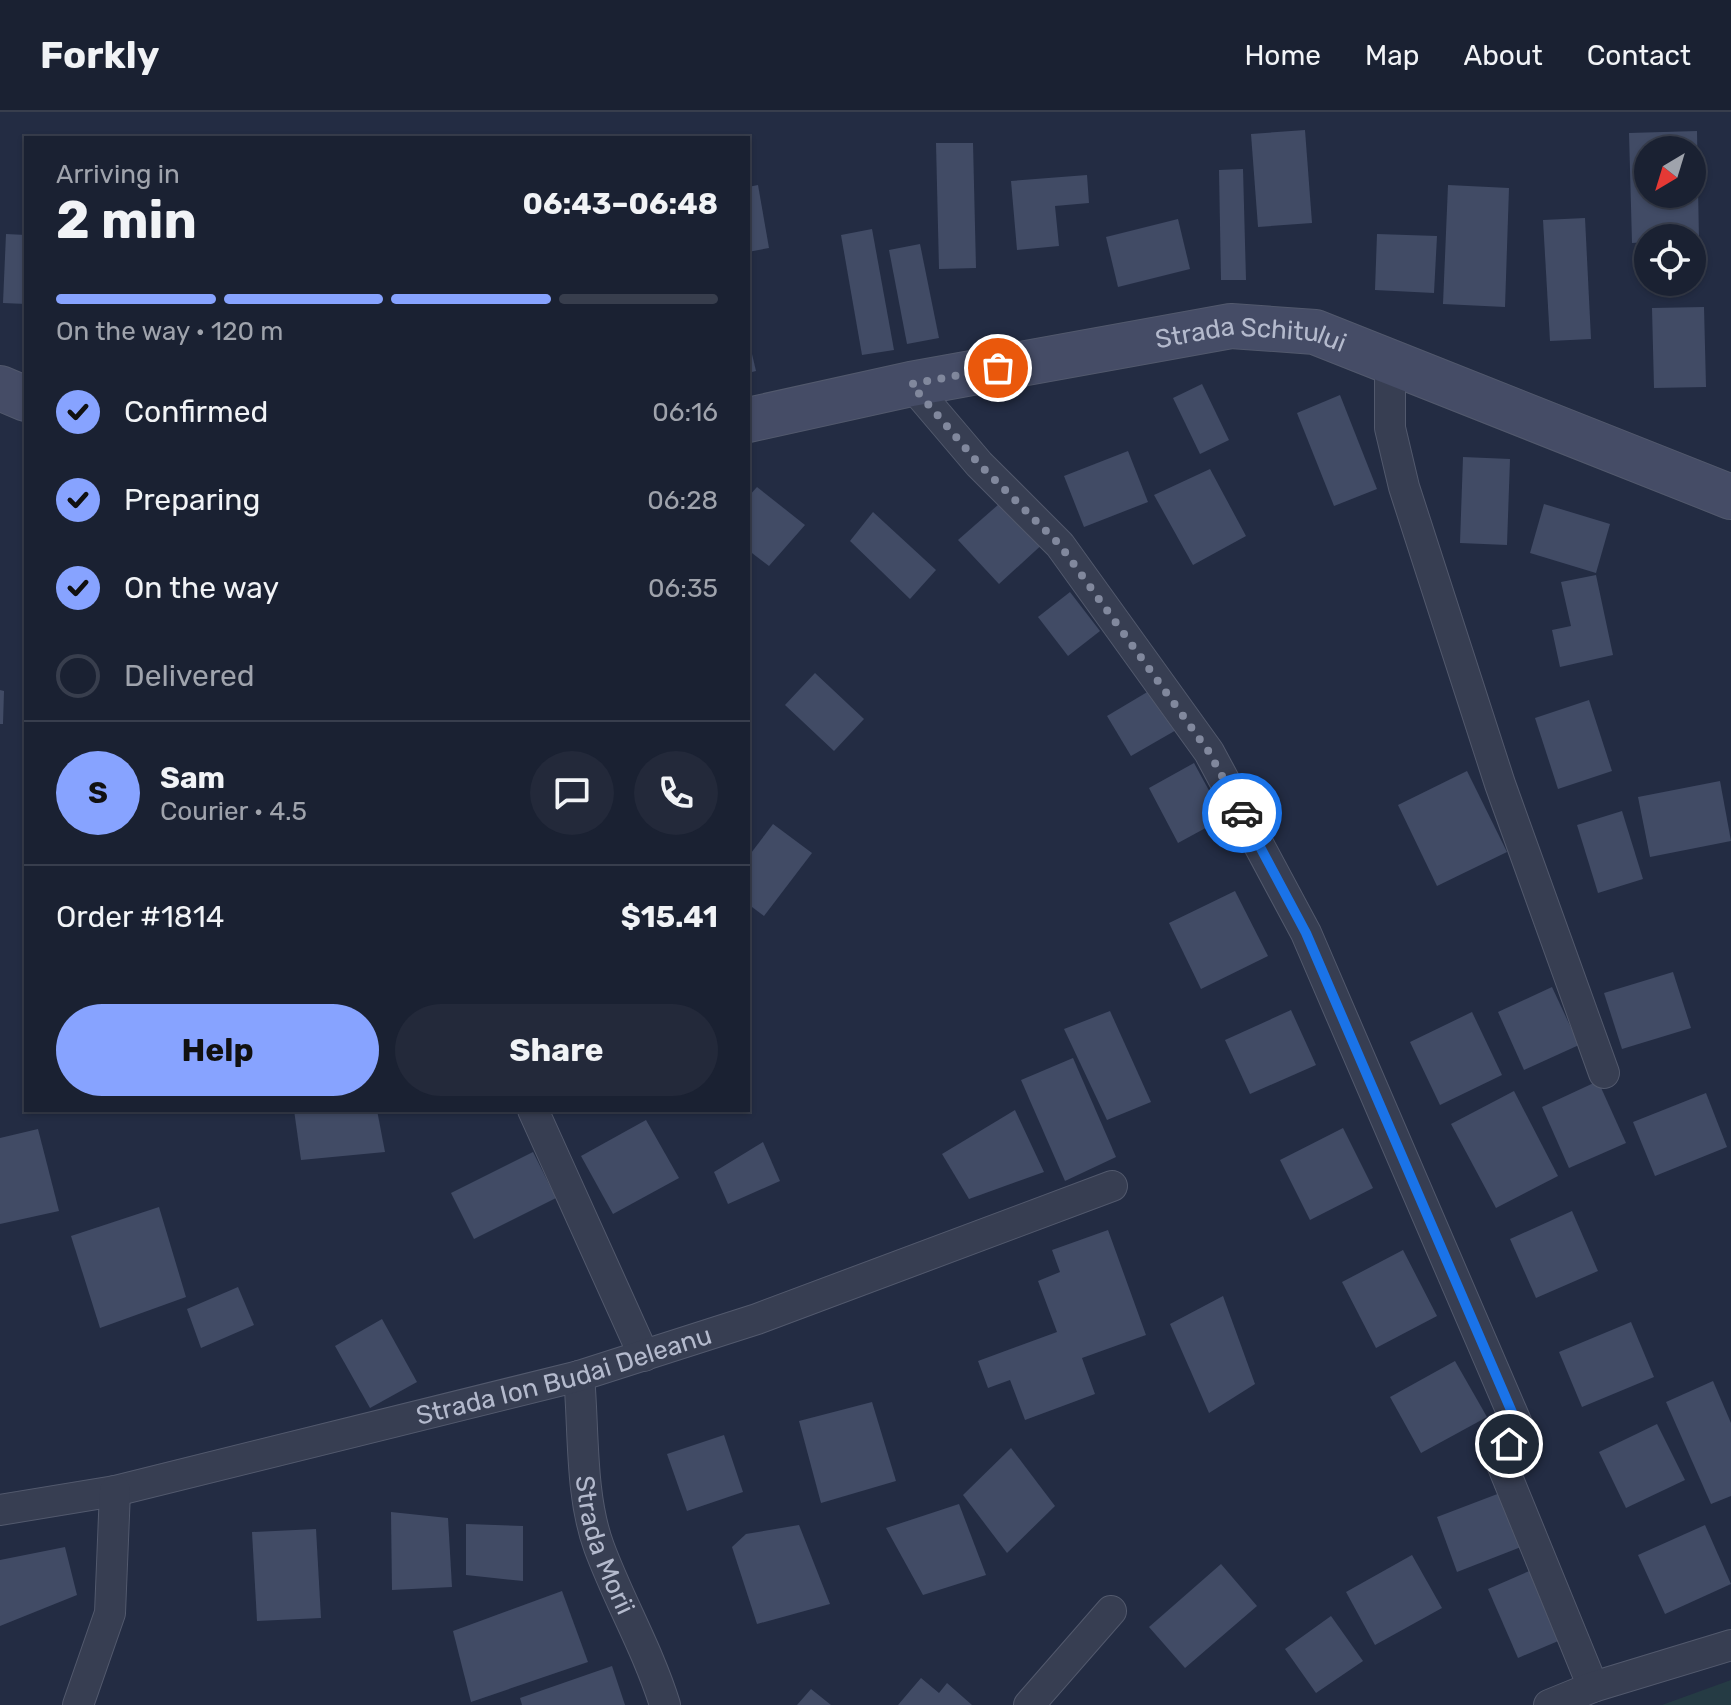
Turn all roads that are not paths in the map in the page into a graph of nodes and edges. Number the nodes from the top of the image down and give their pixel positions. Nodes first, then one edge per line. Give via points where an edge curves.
1 (1390, 359) junction
2 (911, 384) junction
3 (0, 388) edge
4 (24, 398) edge
5 (750, 420) edge
6 (1731, 497) edge
7 (1604, 1073) dead end
8 (534, 1112) edge
9 (1112, 1186) dead end
10 (644, 1356) junction
11 (579, 1376) junction
12 (115, 1491) junction
13 (0, 1510) edge
14 (1111, 1611) dead end
15 (1731, 1645) edge
16 (1593, 1687) junction
17 (78, 1705) edge
18 (665, 1705) edge
19 (1029, 1705) edge
20 (1549, 1705) edge

1 - 2 main road, Strada Schitului via 1315,332 1231,326
1 - 6 main road, Strada Schitului
1 - 7 street via 1390,428 1404,487 1500,784
2 - 5 main road, Strada Schitului
2 - 16 street via 979,464 1060,545 1200,739 1306,933 1520,1431 1499,1457
3 - 4 main road
8 - 10 street
9 - 10 street, Strada Ion Budai Deleanu
10 - 11 street, Strada Ion Budai Deleanu
11 - 12 street, Strada Ion Budai Deleanu
11 - 18 street, Strada Morii via 589,1500 599,1545 652,1662
12 - 13 street, Strada Ion Budai Deleanu
12 - 17 street via 110,1613
14 - 19 street
15 - 16 street
16 - 20 street

